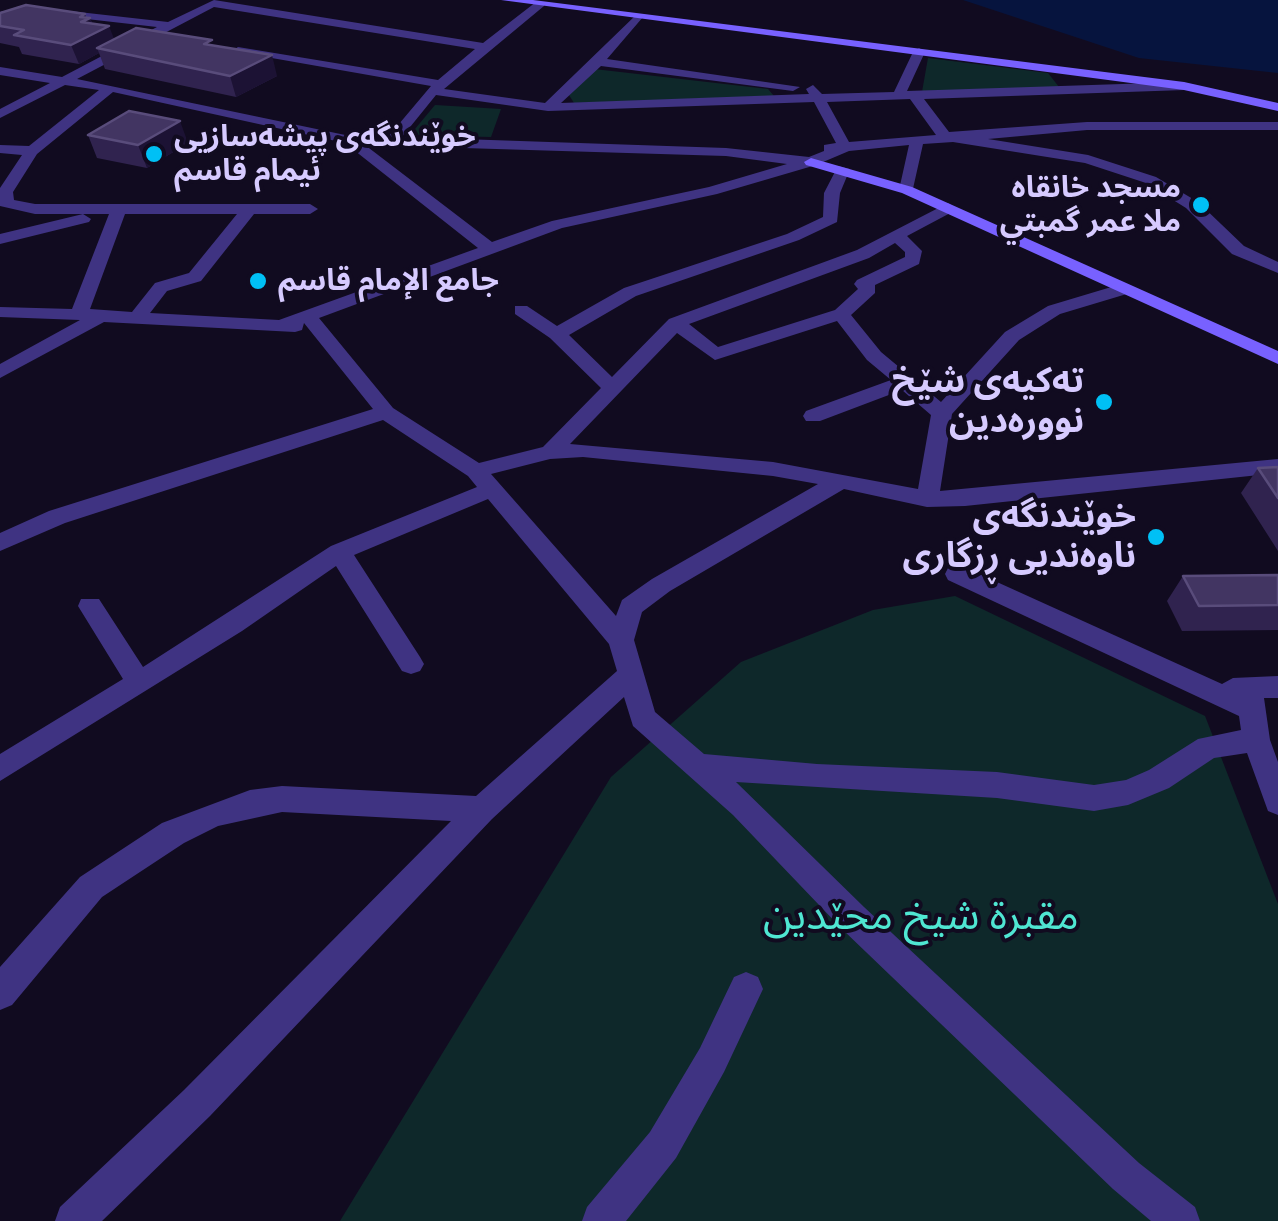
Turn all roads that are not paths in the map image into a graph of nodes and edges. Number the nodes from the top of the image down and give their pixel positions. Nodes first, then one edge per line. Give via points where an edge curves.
1 (72, 0) edge
2 (506, 0) edge
3 (540, 4) junction
4 (45, 12) junction
5 (0, 14) edge
6 (637, 17) junction
7 (166, 32) junction
8 (485, 47) junction
9 (224, 49) edge
10 (918, 52) junction
11 (598, 62) junction
12 (1057, 69) junction
13 (0, 71) edge
14 (62, 80) junction
15 (1184, 86) junction
16 (110, 88) junction
17 (437, 88) junction
18 (1070, 92) junction
19 (815, 94) junction
20 (898, 96) junction
21 (915, 96) junction
22 (548, 107) junction
23 (1277, 107) edge
24 (1, 112) edge
25 (1087, 126) junction
26 (1274, 126) edge
27 (944, 136) junction
28 (350, 140) junction
29 (917, 140) junction
30 (390, 143) junction
31 (845, 147) junction
32 (0, 149) edge
33 (32, 152) junction
34 (759, 154) junction
35 (1088, 159) junction
36 (811, 162) junction
37 (844, 170) junction
38 (908, 190) junction
39 (948, 208) junction
40 (118, 210) junction
41 (249, 210) junction
42 (310, 210) dead end
43 (896, 234) junction
44 (0, 239) edge
45 (490, 249) junction
46 (1278, 268) edge
47 (1124, 289) junction
48 (520, 310) dead end
49 (0, 312) edge
50 (80, 314) junction
51 (841, 314) junction
52 (101, 316) junction
53 (137, 318) junction
54 (312, 321) junction
55 (676, 323) junction
56 (556, 334) junction
57 (1270, 355) edge
58 (1278, 368) edge
59 (0, 372) edge
60 (907, 381) junction
61 (611, 386) junction
62 (386, 412) junction
63 (942, 413) junction
64 (813, 416) dead end
65 (550, 452) junction
66 (1278, 466) edge
67 (484, 480) junction
68 (841, 481) junction
69 (926, 499) junction
70 (0, 542) edge
71 (339, 552) junction
72 (957, 574) dead end
73 (90, 606) dead end
74 (621, 640) junction
75 (412, 664) dead end
76 (630, 674) junction
77 (139, 683) junction
78 (1259, 695) edge
79 (1256, 740) junction
80 (697, 766) junction
81 (0, 769) edge
82 (1278, 802) edge
83 (482, 810) junction
84 (746, 990) dead end
85 (0, 993) edge
86 (74, 1221) edge
87 (600, 1221) edge
88 (1181, 1221) edge

1 - 4 street
2 - 3 street
3 - 6 street
3 - 8 street
4 - 5 street
4 - 7 street
6 - 10 street
6 - 11 street
7 - 8 street via 212,3
7 - 14 street via 145,36
8 - 17 street
9 - 17 street
10 - 12 street
10 - 20 street
11 - 19 street
11 - 22 street
12 - 15 street
12 - 18 street
13 - 14 street
14 - 16 street
14 - 24 street
15 - 18 street
15 - 23 street
16 - 28 street
16 - 33 street
17 - 22 street
17 - 30 street
18 - 21 street
19 - 20 street
19 - 22 street
19 - 31 street
20 - 21 street
21 - 27 street
23 - 26 street
25 - 26 street
25 - 27 street
25 - 35 street
27 - 29 street
27 - 35 street
28 - 30 street
28 - 45 street
29 - 31 street
29 - 38 street
30 - 34 street
31 - 34 street
31 - 36 street
32 - 33 street
33 - 40 street via 5,192 6,203
34 - 36 street
35 - 46 street via 1162,185 1238,250
36 - 37 street
36 - 45 street via 558,224
37 - 38 street
37 - 56 street via 832,193 831,219 630,292
38 - 39 street
39 - 43 street
39 - 47 street
40 - 41 street
40 - 44 street
40 - 50 street
41 - 42 street
41 - 53 street via 195,276 160,286
43 - 51 street via 914,251 913,260 862,284 869,289
43 - 55 street via 863,254
45 - 54 street
47 - 57 street
47 - 63 street via 1054,310 1012,336
48 - 56 street
49 - 50 street
50 - 52 street
51 - 55 street via 715,354
51 - 60 street via 874,356
52 - 53 street
52 - 59 street
53 - 54 street
54 - 62 street
55 - 61 street
56 - 61 street
57 - 58 street
60 - 63 street
60 - 64 street
61 - 65 street
62 - 67 street
62 - 70 street via 57,517
63 - 69 street
65 - 67 street
65 - 68 street via 682,458
66 - 69 street
67 - 71 street
67 - 74 street
68 - 69 street
68 - 74 street via 662,585 631,608
71 - 75 street
71 - 77 street
72 - 78 street via 1207,690
73 - 77 street
74 - 76 street
76 - 80 street via 642,718
76 - 83 street
77 - 81 street
78 - 79 street
79 - 80 street via 1208,747 1159,779 1094,798
79 - 82 street
80 - 88 street
83 - 85 street via 282,799 211,815 128,859 92,887
83 - 86 street
84 - 87 street via 663,1145

